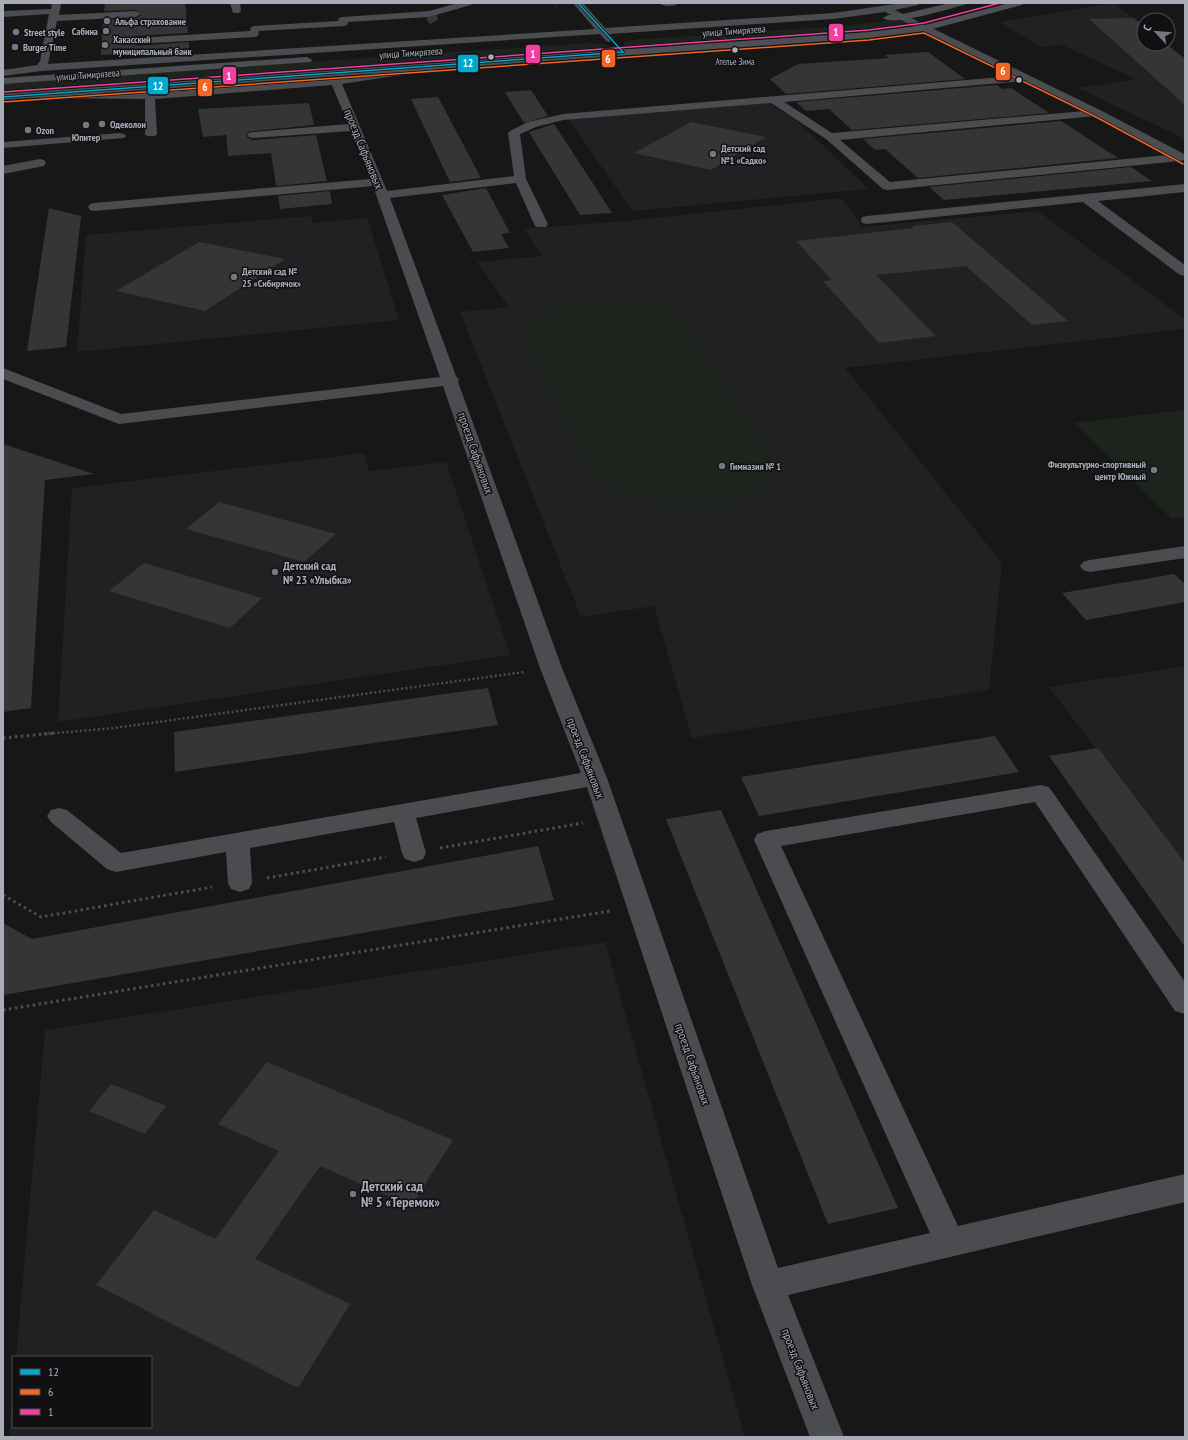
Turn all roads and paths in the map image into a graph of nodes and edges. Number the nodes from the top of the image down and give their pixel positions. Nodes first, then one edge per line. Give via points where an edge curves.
1 (136, 3) edge
2 (468, 3) edge
3 (578, 3) edge
4 (664, 3) edge
5 (674, 3) edge
6 (915, 3) edge
7 (961, 3) edge
8 (1019, 3) edge
9 (886, 9) junction
10 (55, 11) edge
11 (3, 14) edge
12 (903, 17) junction
13 (925, 28) junction
14 (602, 31) junction
15 (610, 40) junction
16 (134, 47) junction
17 (622, 52) junction
18 (452, 65) junction
19 (41, 68) junction
20 (3, 73) edge
21 (1026, 78) junction
22 (3, 81) edge
23 (336, 82) junction
24 (43, 95) junction
25 (150, 96) junction
26 (3, 98) edge
27 (773, 100) junction
28 (1098, 113) junction
29 (355, 127) junction
30 (151, 134) dead end
31 (253, 135) dead end
32 (120, 136) dead end
33 (830, 137) junction
34 (3, 145) edge
35 (1182, 158) edge
36 (40, 163) dead end
37 (3, 170) edge
38 (520, 179) junction
39 (380, 188) junction
40 (1185, 188) edge
41 (1086, 198) junction
42 (94, 207) dead end
43 (866, 220) dead end
44 (541, 224) dead end
45 (1185, 272) edge
46 (3, 373) edge
47 (450, 380) junction
48 (1185, 552) edge
49 (1090, 566) dead end
50 (551, 668) junction
51 (3, 738) edge
52 (595, 778) junction
53 (403, 812) junction
54 (59, 816) dead end
55 (609, 819) junction
56 (238, 841) junction
57 (414, 852) junction
58 (240, 883) junction
59 (3, 895) edge
60 (639, 906) junction
61 (1185, 1003) edge
62 (3, 1010) edge
63 (1185, 1188) edge
64 (950, 1243) junction
65 (768, 1285) junction
66 (827, 1437) edge

1 - 10 street via 136,17
2 - 16 street via 430,15 254,29 255,34
3 - 14 street
4 - 5 street
6 - 9 street
7 - 12 main road, улица Тимирязева
8 - 13 main road, улица Тимирязева
9 - 12 street
9 - 14 street via 833,16
10 - 11 street
10 - 19 street
12 - 13 street
12 - 15 main road, улица Тимирязева
13 - 17 main road, улица Тимирязева via 869,35
13 - 21 street
14 - 15 street
14 - 16 street
15 - 17 main road
15 - 22 main road, улица Тимирязева
16 - 19 street
17 - 18 main road, улица Тимирязева
18 - 23 street
18 - 24 main road, улица Тимирязева
19 - 20 street
21 - 27 street
21 - 28 street
23 - 25 street
23 - 29 street, проезд Сафьяновых
24 - 25 street
24 - 26 main road, улица Тимирязева
25 - 30 street
27 - 33 street
27 - 38 street via 563,116 532,124 514,133
28 - 33 street
28 - 35 street
29 - 31 street
29 - 39 street, проезд Сафьяновых
32 - 34 street
33 - 35 street via 887,186
36 - 37 street
38 - 39 street
38 - 44 street
39 - 42 street
39 - 47 street, проезд Сафьяновых
40 - 41 street
41 - 43 street
41 - 45 street
46 - 47 street via 120,419
47 - 50 street, проезд Сафьяновых
48 - 49 street
50 - 51 path via 114,728
50 - 52 street, проезд Сафьяновых
52 - 53 street
52 - 55 street, проезд Сафьяновых
53 - 56 street
53 - 57 street
54 - 56 street via 116,863
55 - 57 path
55 - 60 street, проезд Сафьяновых
56 - 58 street
57 - 58 path
58 - 59 path via 41,917
60 - 62 path
60 - 65 street, проезд Сафьяновых
61 - 64 street via 1041,793 766,840
63 - 64 street
64 - 65 street
65 - 66 street, проезд Сафьяновых

